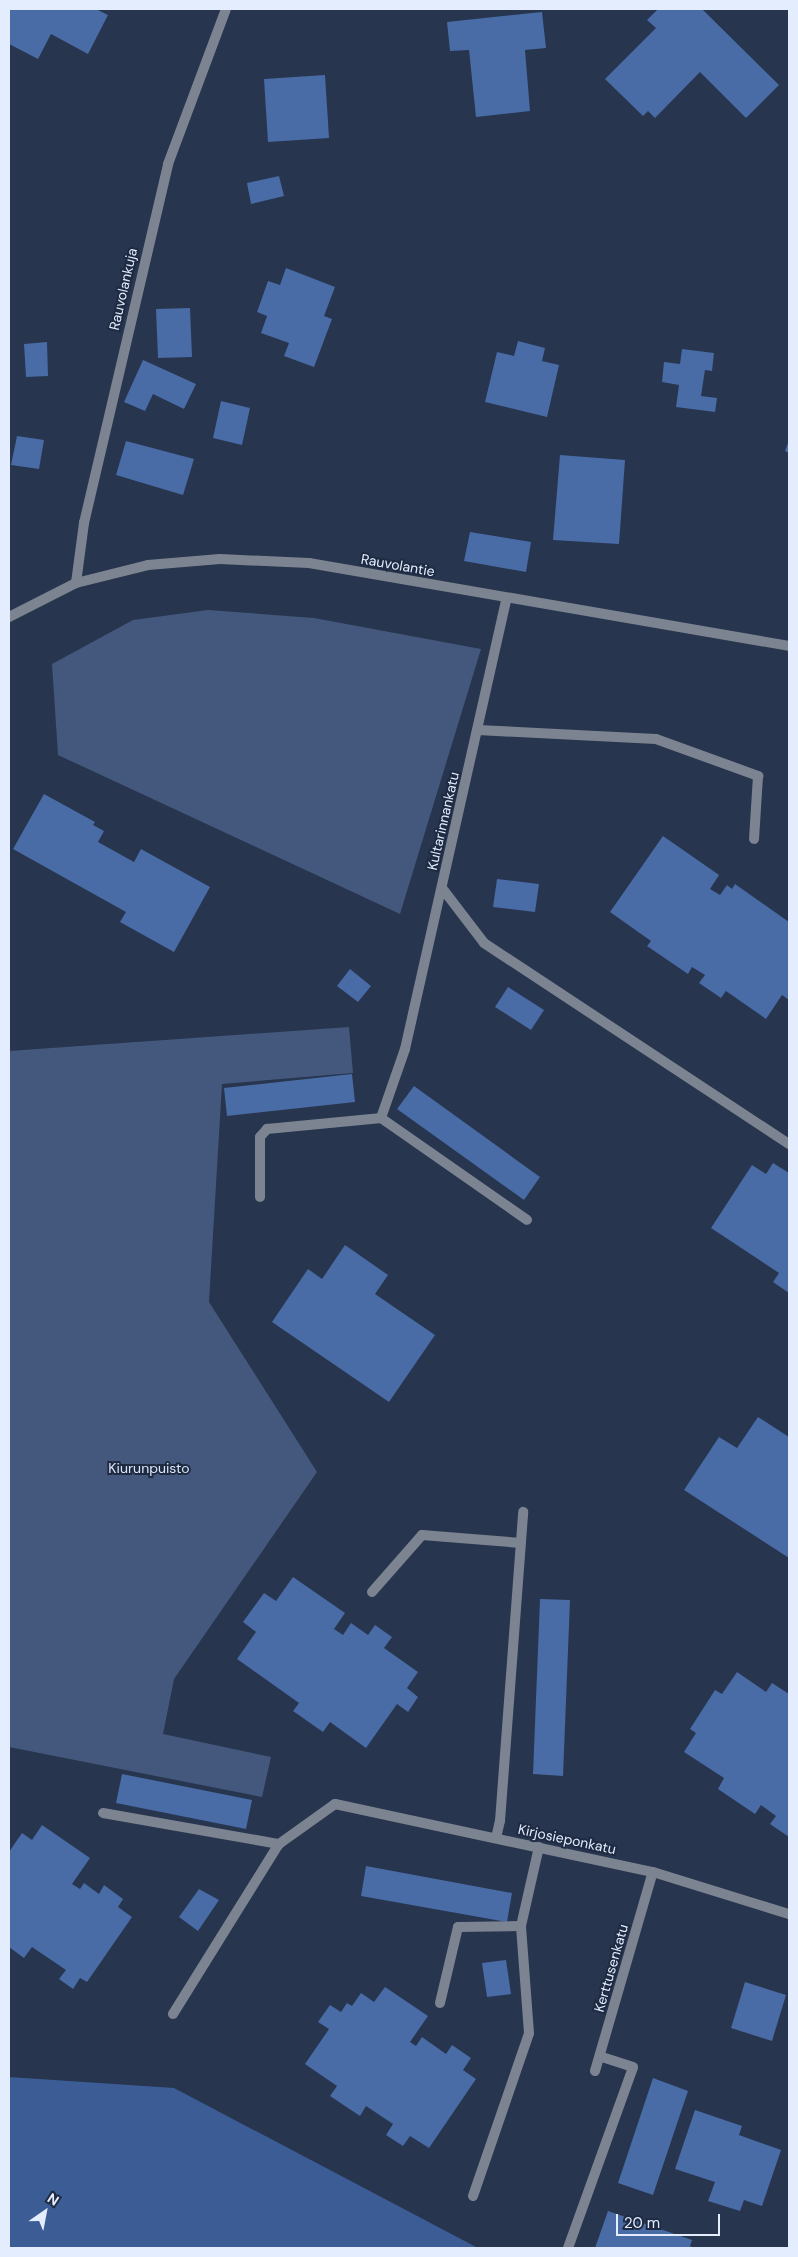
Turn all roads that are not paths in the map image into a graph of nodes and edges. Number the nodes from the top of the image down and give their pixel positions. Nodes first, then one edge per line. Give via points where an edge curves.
1 (226, 9) edge
2 (76, 583) junction
3 (507, 598) junction
4 (9, 617) edge
5 (789, 646) edge
6 (478, 730) junction
7 (754, 839) dead end
8 (442, 888) junction
9 (381, 1118) junction
10 (789, 1144) edge
11 (260, 1197) dead end
12 (527, 1220) dead end
13 (523, 1512) dead end
14 (521, 1544) junction
15 (372, 1592) dead end
16 (103, 1813) dead end
17 (496, 1838) junction
18 (278, 1844) junction
19 (539, 1847) junction
20 (653, 1872) junction
21 (789, 1914) edge
22 (521, 1926) junction
23 (440, 2003) dead end
24 (173, 2014) dead end
25 (600, 2056) junction
26 (595, 2071) dead end
27 (472, 2196) dead end
28 (568, 2248) edge

1 - 2 street, Rauvolankuja via 166,172 84,522
2 - 3 street, Rauvolantie via 148,565 220,559 309,564
2 - 4 street, Rauvolantie
3 - 5 street, Rauvolantie
3 - 6 street, Kultarinnankatu
6 - 7 street via 656,739 758,776
6 - 8 street, Kultarinnankatu
8 - 9 street, Kultarinnankatu via 405,1049
8 - 10 street via 484,943
9 - 11 street via 267,1129 260,1137
9 - 12 street
13 - 14 street
14 - 15 street via 422,1535
14 - 17 street via 500,1821
16 - 18 street
17 - 18 street, Kirjosieponkatu via 335,1804
17 - 19 street, Kirjosieponkatu
18 - 24 street
19 - 20 street, Kirjosieponkatu
19 - 22 street
20 - 21 street, Kirjosieponkatu
20 - 25 street, Kerttusenkatu
22 - 23 street via 458,1927
22 - 27 street via 529,2033
25 - 26 street, Kerttusenkatu
25 - 28 street via 634,2067

